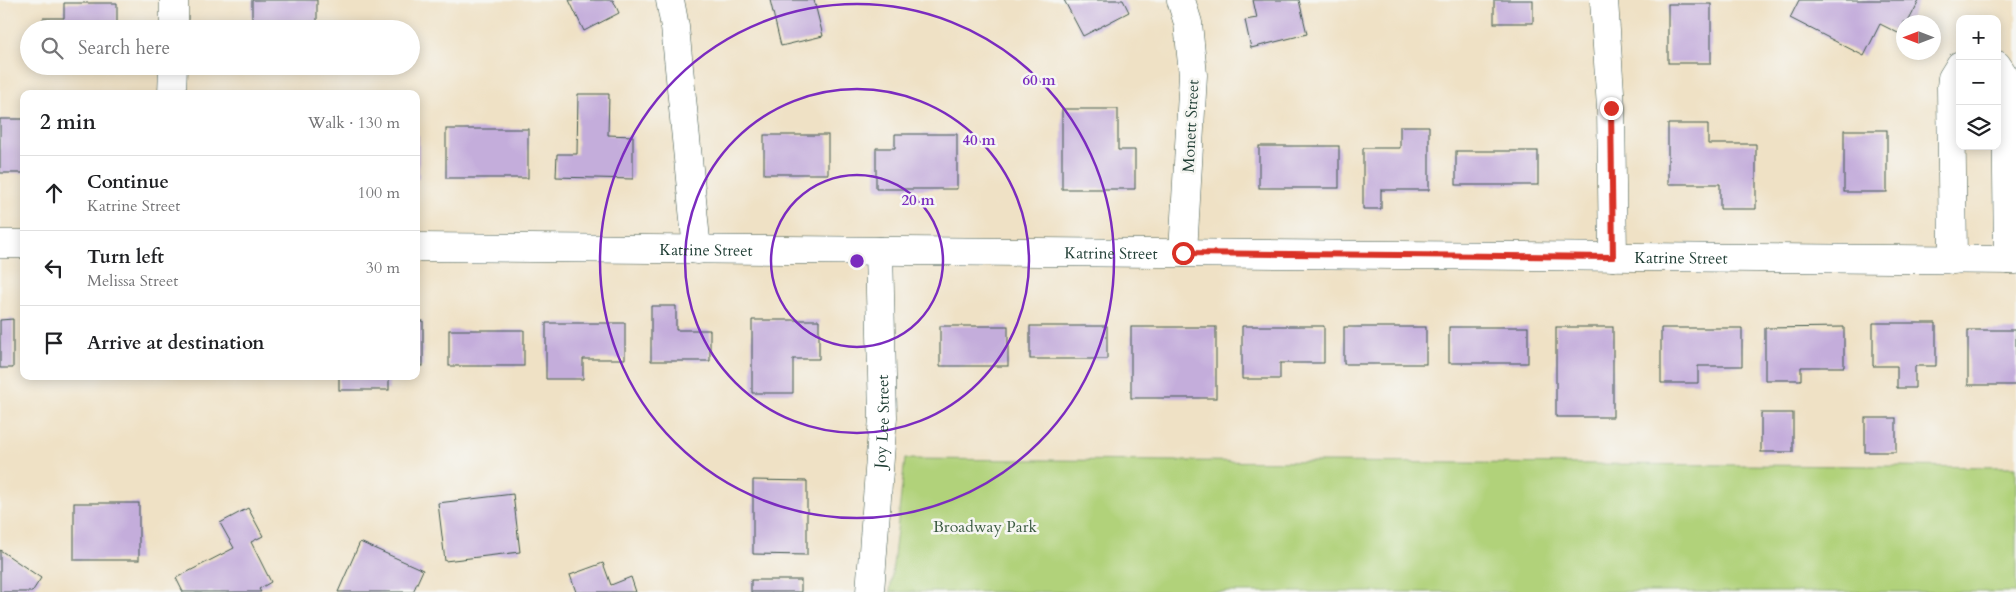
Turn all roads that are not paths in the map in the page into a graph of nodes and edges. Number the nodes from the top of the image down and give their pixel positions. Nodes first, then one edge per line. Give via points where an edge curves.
1 (174, 0) edge
2 (670, 0) edge
3 (1181, 0) edge
4 (1604, 0) edge
5 (174, 20) edge
6 (2001, 71) edge
7 (1956, 72) edge
8 (173, 75) edge
9 (172, 90) edge
10 (0, 244) edge
11 (20, 244) edge
12 (420, 247) edge
13 (697, 250) junction
14 (879, 251) junction
15 (1183, 253) junction
16 (1613, 257) junction
17 (1953, 260) junction
18 (2012, 260) edge
19 (870, 592) edge

1 - 5 street
2 - 13 street
3 - 15 street, Monett Street via 1188,23 1193,74
4 - 16 street via 1611,108
6 - 18 street via 2006,86
7 - 17 street via 1951,87
8 - 9 street
10 - 11 street
12 - 13 street, Katrine Street
13 - 14 street, Katrine Street
14 - 15 street, Katrine Street
14 - 19 street, Joy Lee Street via 883,417
15 - 16 street, Katrine Street
16 - 17 street, Katrine Street
17 - 18 street, Katrine Street

